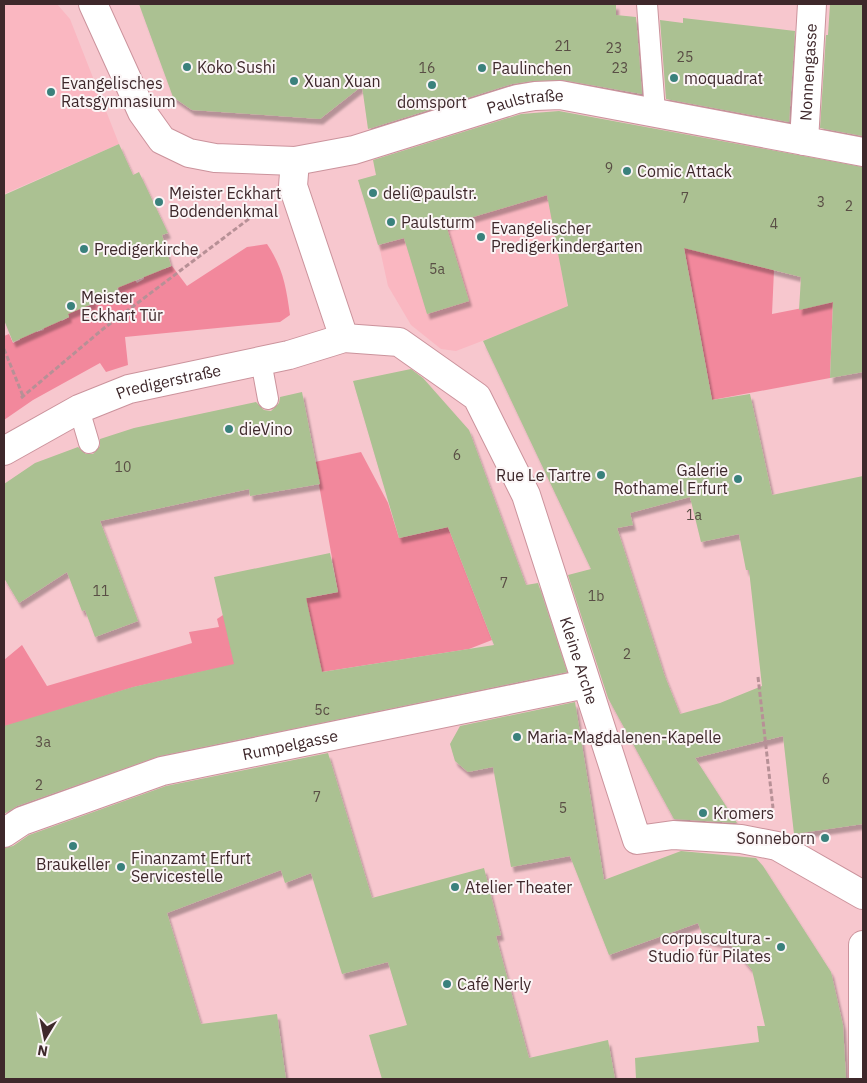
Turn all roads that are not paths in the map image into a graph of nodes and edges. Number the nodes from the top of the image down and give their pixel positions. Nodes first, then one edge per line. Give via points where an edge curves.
1 (94, 4) edge
2 (647, 4) edge
3 (812, 4) edge
4 (654, 112) junction
5 (804, 141) junction
6 (863, 152) edge
7 (294, 173) junction
8 (344, 338) junction
9 (261, 360) junction
10 (433, 365) joint
11 (268, 399) dead end
12 (78, 409) junction
13 (88, 443) dead end
14 (4, 451) edge
15 (586, 684) junction
16 (4, 833) edge
17 (863, 895) edge
18 (863, 945) edge
19 (863, 1079) edge

1 - 7 street, Paulstraße via 142,112 162,140 189,153
2 - 4 lane
3 - 5 street, Nonnengasse
4 - 5 street, Paulstraße
4 - 7 street, Paulstraße via 560,95 534,96 354,150
5 - 6 street, Paulstraße
7 - 8 street
8 - 9 street, Predigerstraße
8 - 10 street, Predigerstraße via 398,342
9 - 11 lane
9 - 12 street, Predigerstraße via 129,389
10 - 15 street, Kleine Arche via 477,396 526,496
12 - 13 lane
12 - 14 street, Predigerstraße
15 - 16 street, Rumpelgasse via 162,770 36,816
15 - 17 street, Kleine Arche via 638,840 673,835 742,839 777,846
18 - 19 street

